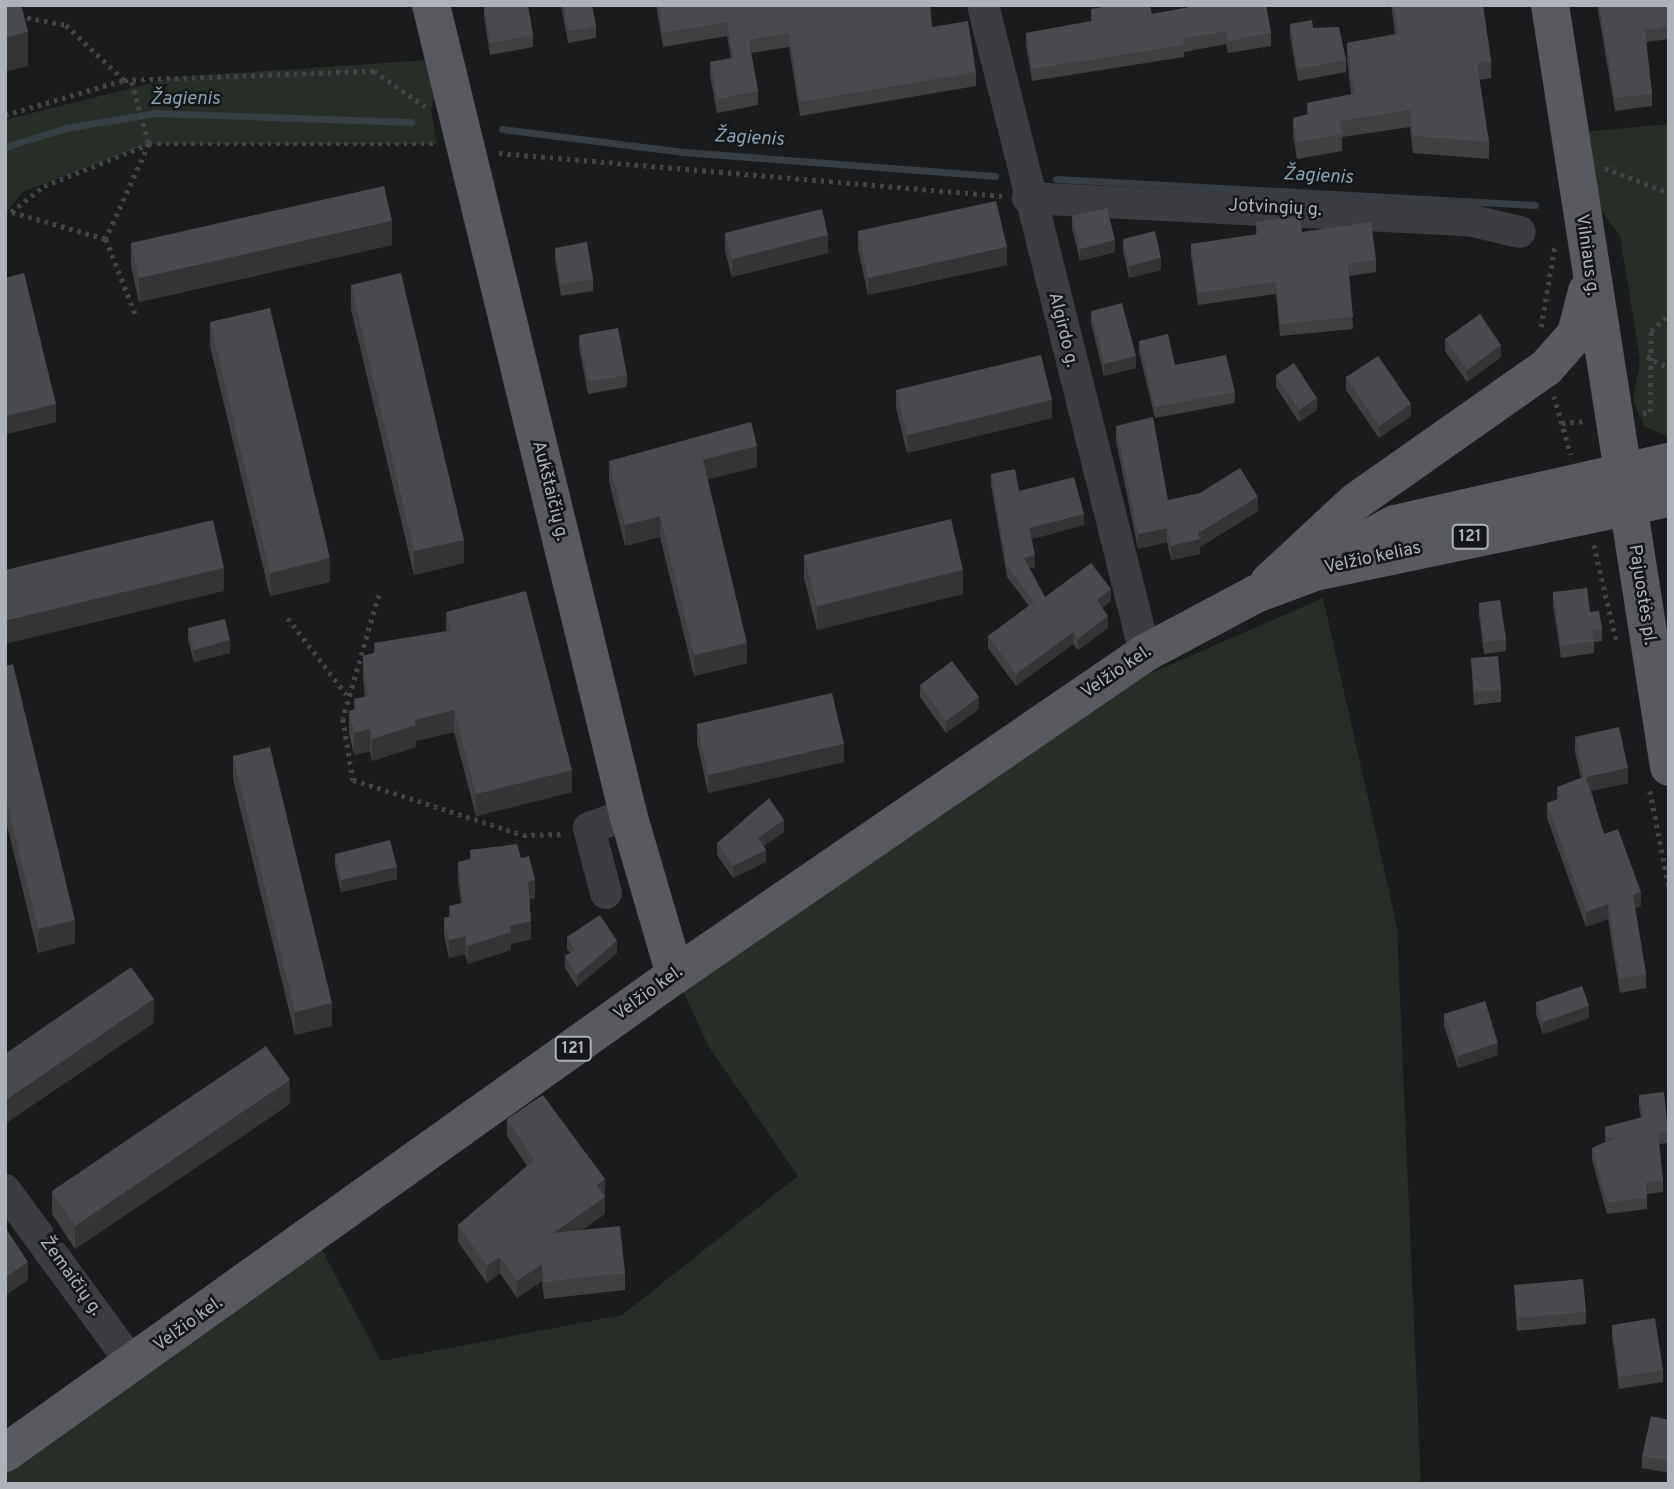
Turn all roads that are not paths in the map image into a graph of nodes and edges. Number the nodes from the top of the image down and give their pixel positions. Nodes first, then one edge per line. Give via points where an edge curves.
1 (431, 5) edge
2 (983, 5) edge
3 (1550, 5) edge
4 (1028, 198) junction
5 (1520, 232) dead end
6 (1589, 282) junction
7 (1669, 463) edge
8 (1623, 487) junction
9 (1669, 498) edge
10 (1315, 572) joint
11 (1256, 594) junction
12 (1145, 653) junction
13 (1669, 767) edge
14 (628, 814) junction
15 (606, 893) dead end
16 (675, 975) junction
17 (5, 1189) edge
18 (133, 1365) junction
19 (5, 1453) edge

1 - 14 main road, Aukštaičių g.
2 - 4 street, Algirdo g.
3 - 6 main road, Vilniaus g.
4 - 5 street, Jotvingių g. via 1468,220
4 - 12 street, Algirdo g.
6 - 8 main road, Vilniaus g.
6 - 11 main road via 1576,334 1546,368 1354,502
7 - 8 main road
8 - 9 main road
8 - 10 main road, Velžio kelias / 121
8 - 13 main road, Pajuostės pl.
10 - 11 main road, Velžio kel. / 121
11 - 12 main road, Velžio kel. / 121
12 - 16 main road, Velžio kel. / 121
14 - 15 street via 589,828
14 - 16 main road, Aukštaičių g.
16 - 18 main road, Velžio kel. / 121
17 - 18 street, Žemaičių g.
18 - 19 main road, Velžio kel. / 121

